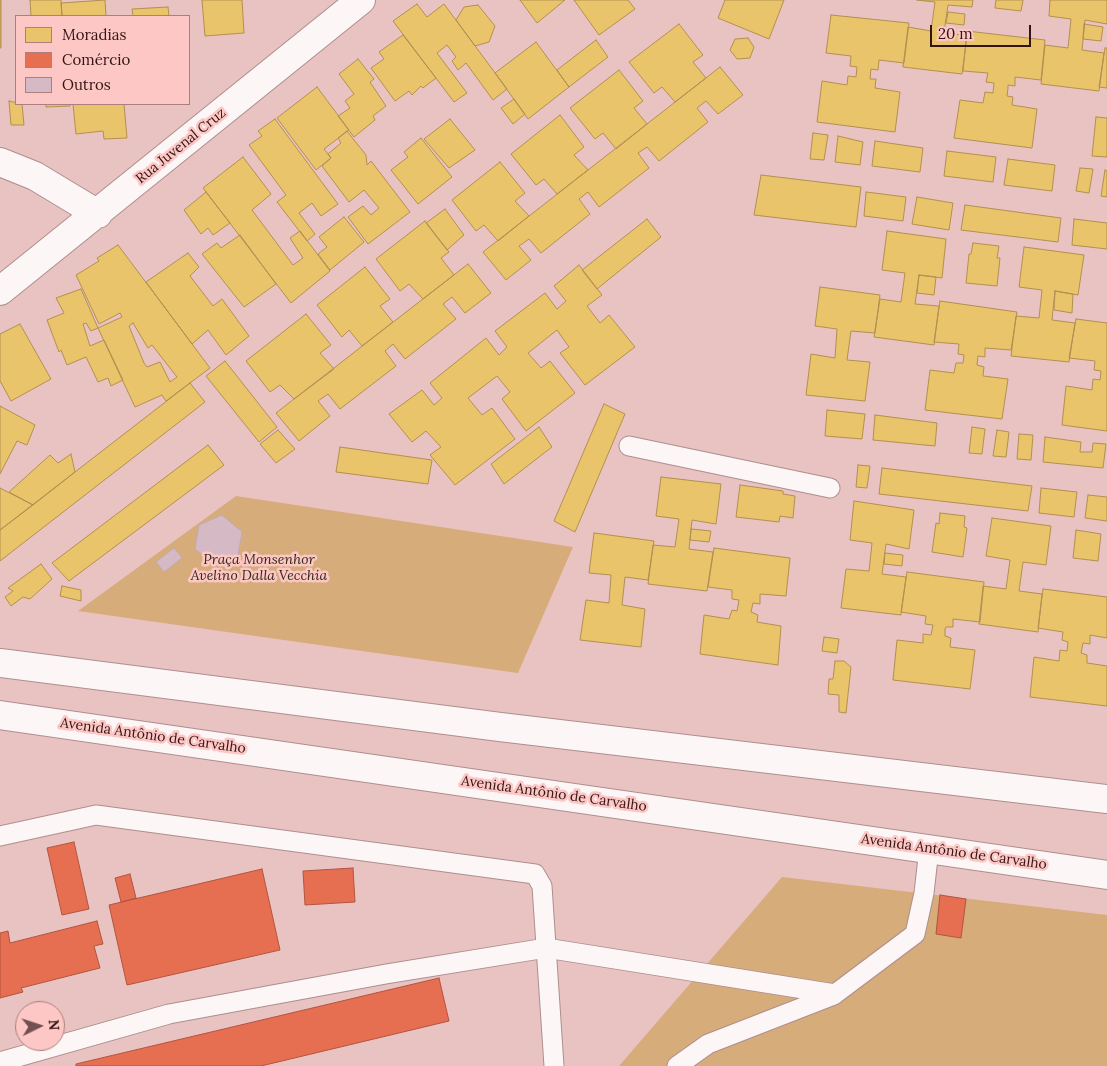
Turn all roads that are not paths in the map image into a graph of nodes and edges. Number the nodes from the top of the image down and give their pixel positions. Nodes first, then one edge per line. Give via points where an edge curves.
1 (361, 0) edge
2 (0, 162) edge
3 (98, 214) junction
4 (0, 292) edge
5 (629, 446) dead end
6 (830, 488) dead end
7 (0, 663) edge
8 (0, 715) edge
9 (1107, 799) edge
10 (0, 836) edge
11 (929, 849) junction
12 (1107, 875) edge
13 (546, 948) junction
14 (835, 994) junction
15 (0, 1062) edge
16 (554, 1066) edge
17 (677, 1066) edge

1 - 3 main road, Rua Juvenal Cruz
2 - 3 main road via 36,176
3 - 4 main road, Rua Juvenal Cruz
5 - 6 lane
7 - 9 main road
8 - 11 main road, Avenida Antônio de Carvalho
10 - 13 lane via 96,815 529,871 540,879 542,886
11 - 12 main road, Avenida Antônio de Carvalho
11 - 14 lane via 915,934
13 - 14 lane
13 - 15 lane via 170,1014
13 - 16 lane
14 - 17 lane via 708,1044

